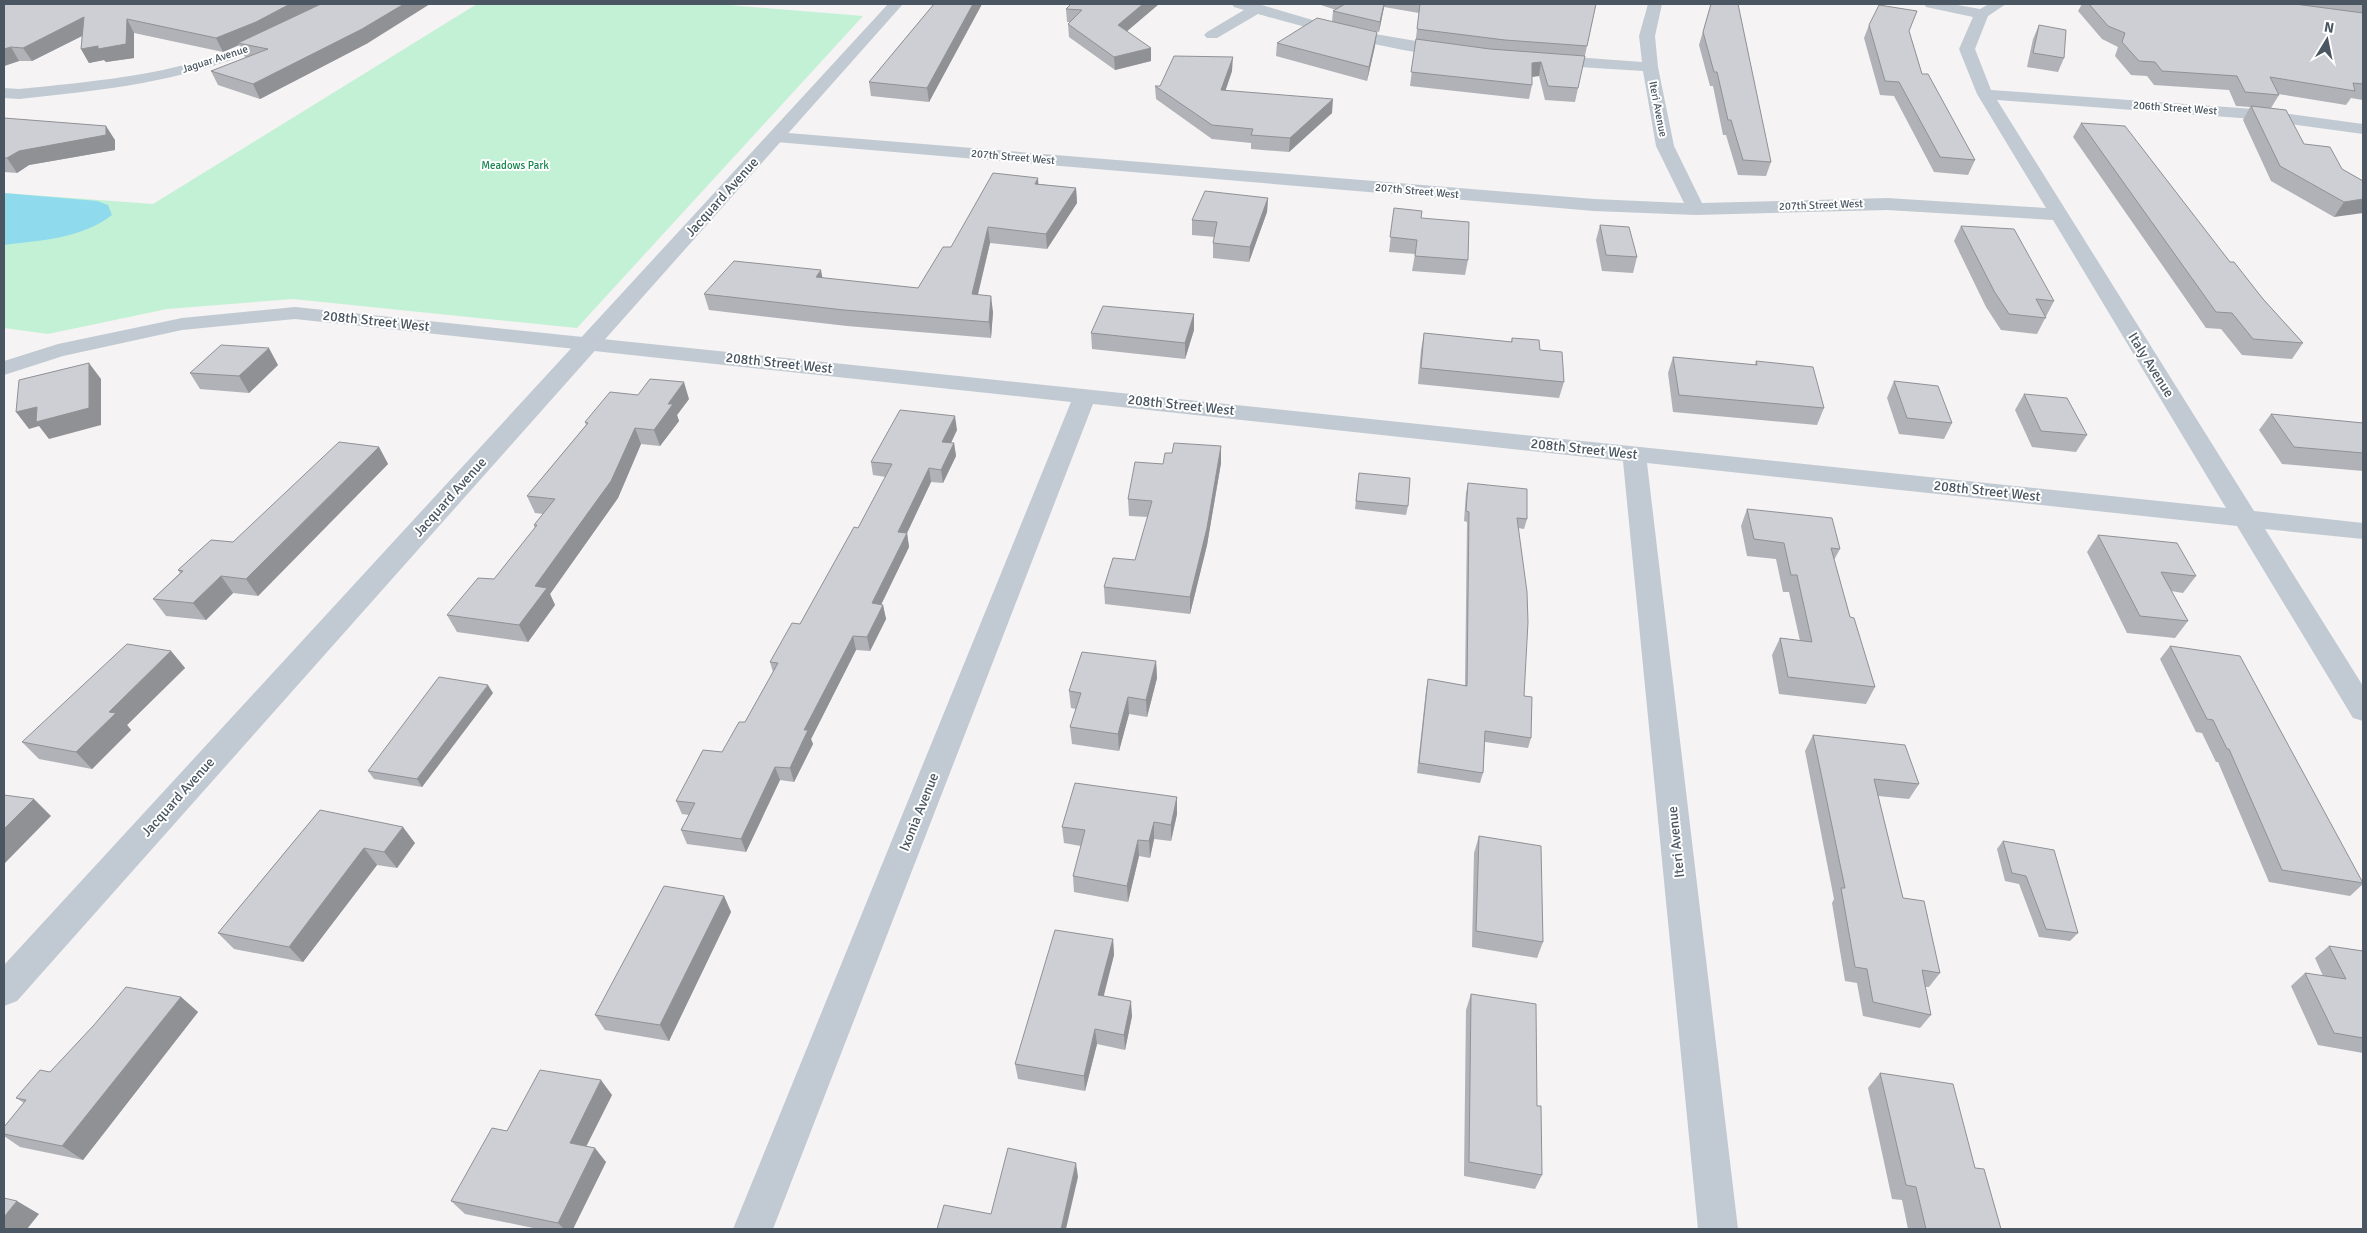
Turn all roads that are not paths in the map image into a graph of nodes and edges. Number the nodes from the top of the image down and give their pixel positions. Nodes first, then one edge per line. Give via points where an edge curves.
1 (334, 4) edge
2 (896, 4) edge
3 (1239, 4) edge
4 (1655, 4) edge
5 (1931, 4) edge
6 (1258, 8) junction
7 (1990, 9) edge
8 (1212, 35) dead end
9 (1468, 54) edge
10 (1534, 59) edge
11 (1650, 67) junction
12 (118, 84) junction
13 (4, 93) edge
14 (1985, 94) junction
15 (116, 103) dead end
16 (2363, 129) edge
17 (776, 137) junction
18 (1696, 209) junction
19 (2060, 215) junction
20 (590, 343) junction
21 (4, 368) edge
22 (1085, 395) junction
23 (1634, 454) junction
24 (2246, 519) junction
25 (2363, 531) edge
26 (2363, 710) edge
27 (4, 990) edge
28 (753, 1229) edge
29 (1718, 1229) edge

1 - 12 street, Jaguar Avenue via 259,45 197,67
2 - 17 street, Jacquard Avenue
3 - 6 street
4 - 11 street, Iteri Avenue via 1647,36
5 - 7 street
6 - 8 street
6 - 9 street via 1338,32
7 - 14 street, Italy Avenue via 1967,49
10 - 11 street
11 - 18 street, Iteri Avenue via 1665,146
12 - 13 street, Jaguar Avenue
12 - 15 street
14 - 16 street, 206th Street West via 2254,114
14 - 19 street, Italy Avenue
17 - 18 street, 207th Street West via 1584,204
17 - 20 street, Jacquard Avenue
18 - 19 street, 207th Street West via 1887,204
19 - 24 street, Italy Avenue
20 - 21 street, 208th Street West via 295,313 182,324 58,350
20 - 22 street, 208th Street West
20 - 27 street, Jacquard Avenue
22 - 23 street, 208th Street West
22 - 28 street, Ixonia Avenue
23 - 24 street, 208th Street West
23 - 29 street, Iteri Avenue
24 - 25 street, 208th Street West
24 - 26 street, Italy Avenue

